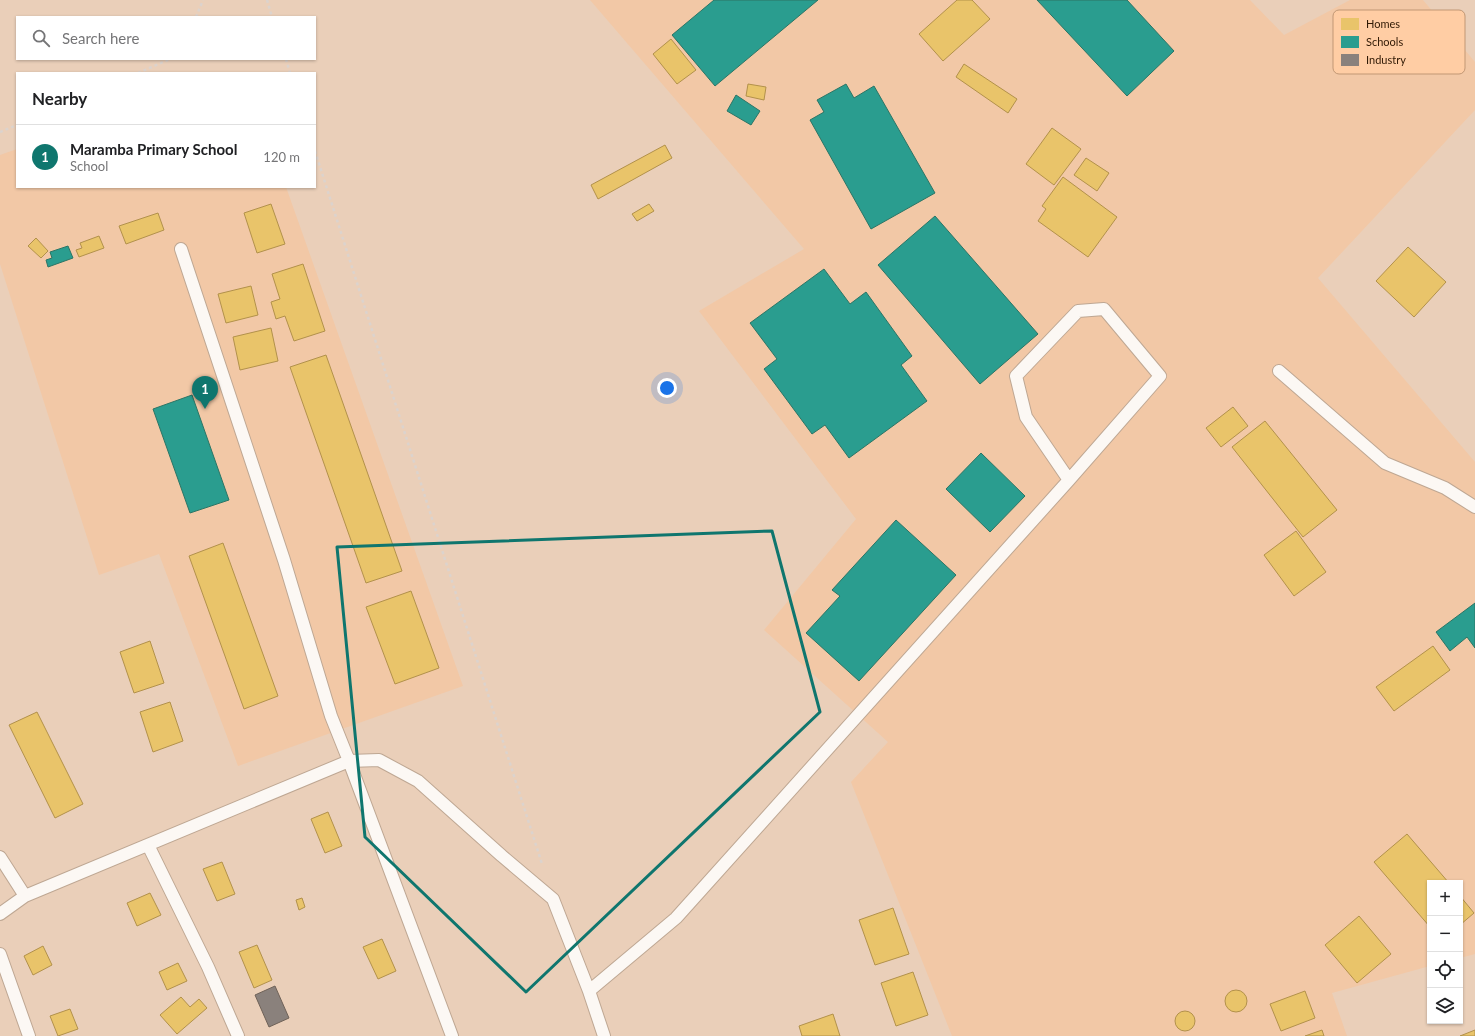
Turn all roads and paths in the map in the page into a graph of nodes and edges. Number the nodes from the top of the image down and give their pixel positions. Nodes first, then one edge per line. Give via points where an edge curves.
1 (203, 0) edge
2 (267, 0) edge
3 (196, 16) edge
4 (272, 16) edge
5 (168, 60) edge
6 (286, 60) edge
7 (140, 72) edge
8 (290, 72) edge
9 (16, 125) edge
10 (0, 132) edge
11 (316, 154) edge
12 (181, 249) dead end
13 (1279, 371) dead end
14 (1068, 480) junction
15 (1475, 507) edge
16 (349, 761) junction
17 (148, 846) junction
18 (0, 857) edge
19 (544, 869) dead end
20 (25, 896) junction
21 (0, 914) edge
22 (0, 954) edge
23 (589, 991) junction
24 (29, 1036) edge
25 (238, 1036) edge
26 (452, 1036) edge
27 (604, 1036) edge

1 - 3 path
2 - 4 path
5 - 7 path
6 - 8 path
9 - 10 path
11 - 19 path
12 - 16 lane via 284,560 331,716
13 - 15 lane via 1385,463 1445,488
14 - 14 lane via 1026,417 1016,376 1078,311 1104,309 1160,376
14 - 23 lane via 676,918
16 - 17 lane
16 - 23 lane via 379,760 418,781 553,899
16 - 26 lane
17 - 20 lane
17 - 25 lane via 208,967
18 - 20 lane
20 - 21 lane
22 - 24 lane
23 - 27 lane

